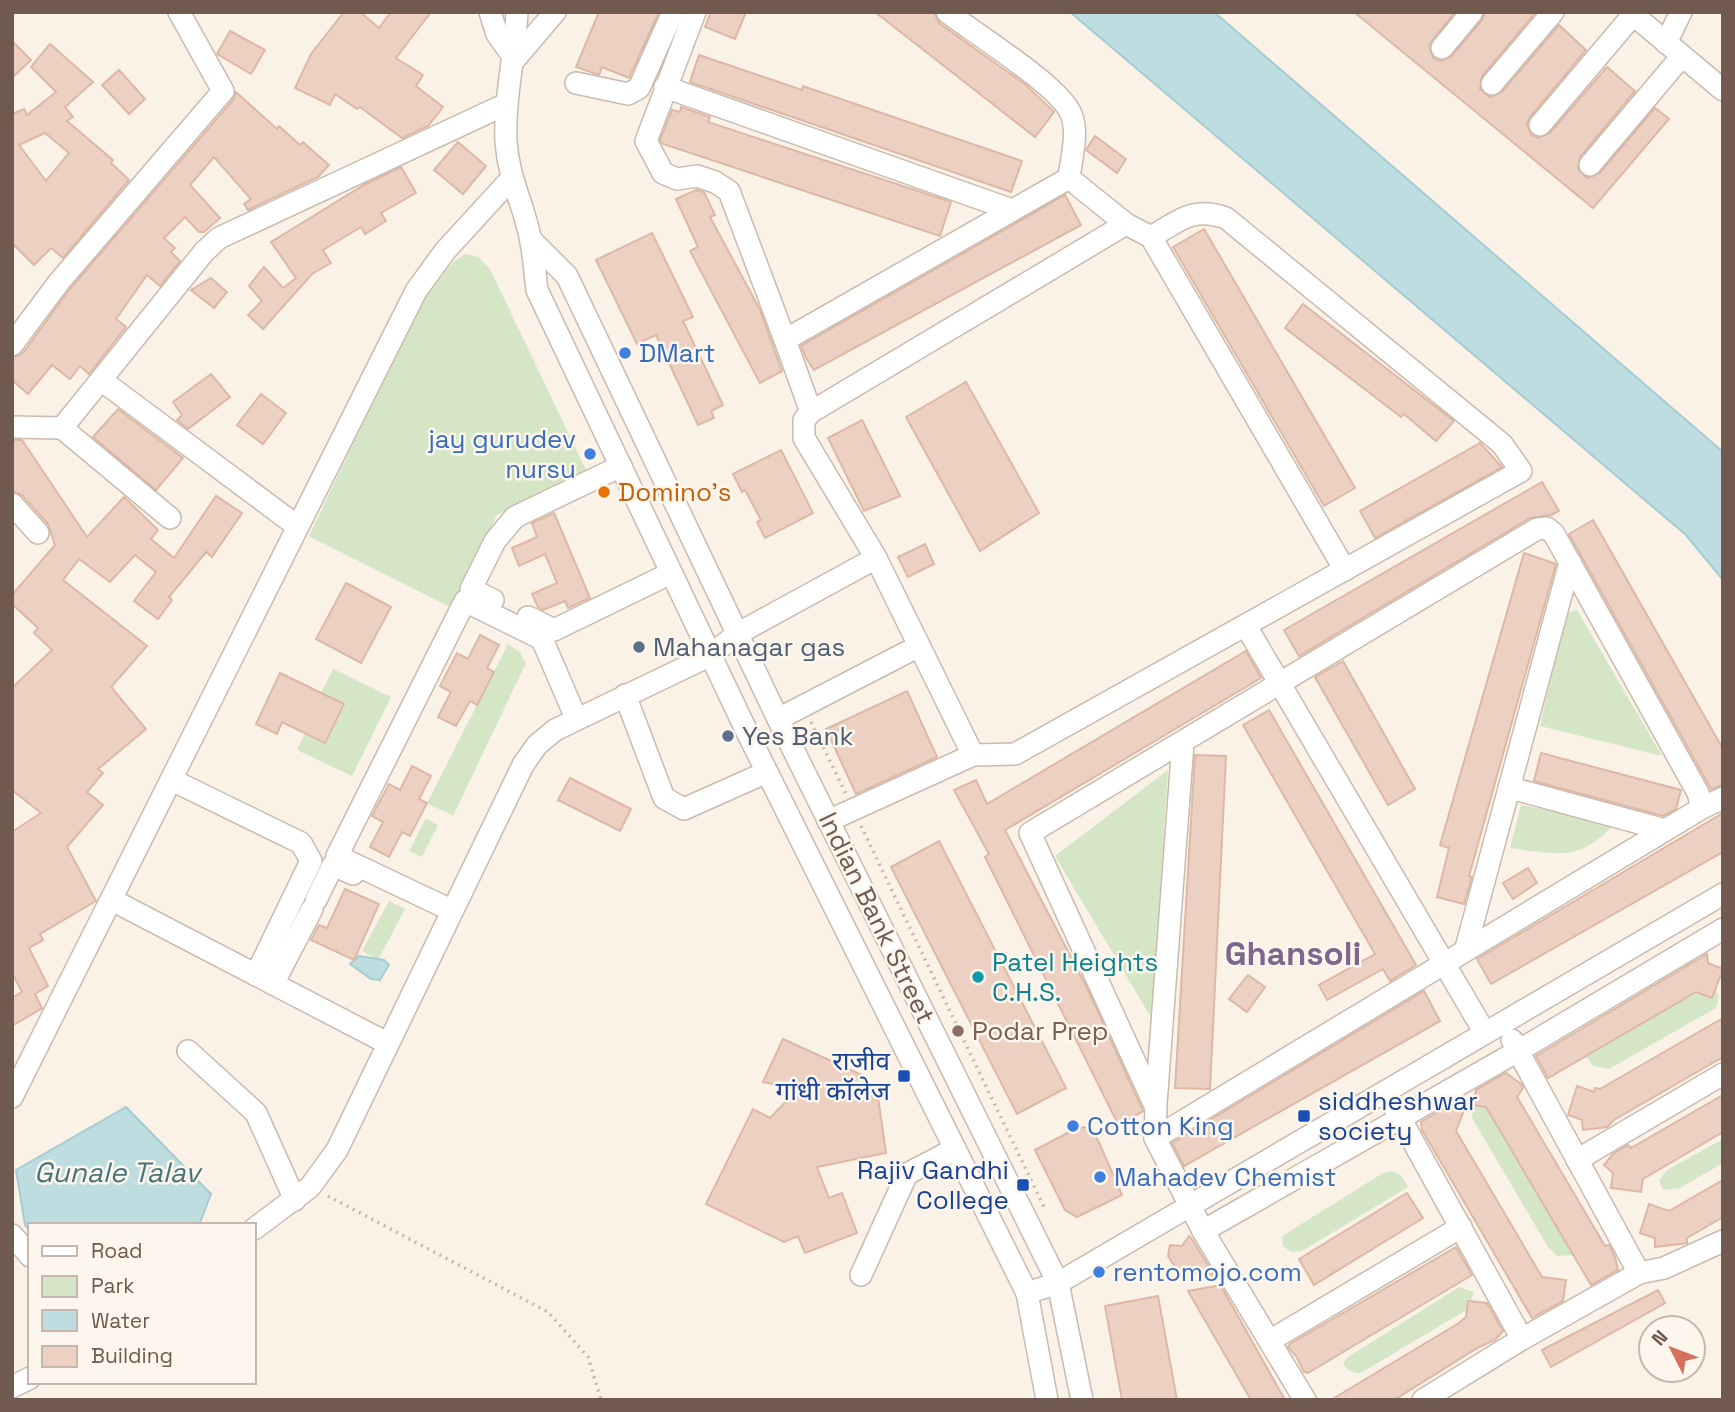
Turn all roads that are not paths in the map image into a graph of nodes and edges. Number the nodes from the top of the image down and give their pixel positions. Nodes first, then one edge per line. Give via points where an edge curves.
1 (179, 12) edge
2 (491, 12) edge
3 (517, 12) edge
4 (555, 12) edge
5 (673, 12) edge
6 (695, 12) edge
7 (947, 12) edge
8 (1472, 12) edge
9 (1553, 12) edge
10 (1681, 12) edge
11 (1632, 13) edge
12 (1442, 48) dead end
13 (1674, 49) junction
14 (515, 59) junction
15 (576, 83) dead end
16 (1492, 84) dead end
17 (665, 87) junction
18 (1723, 90) edge
19 (506, 104) junction
20 (1540, 125) dead end
21 (1590, 165) dead end
22 (1069, 178) junction
23 (510, 180) junction
24 (1012, 210) junction
25 (1126, 224) junction
26 (1151, 237) junction
27 (531, 240) junction
28 (785, 340) junction
29 (12, 345) edge
30 (101, 380) junction
31 (811, 411) junction
32 (12, 427) edge
33 (62, 428) junction
34 (621, 466) junction
35 (12, 504) edge
36 (170, 518) dead end
37 (297, 526) junction
38 (38, 533) dead end
39 (876, 558) junction
40 (1570, 562) junction
41 (1345, 570) junction
42 (671, 573) junction
43 (1246, 626) junction
44 (737, 634) junction
45 (919, 646) junction
46 (711, 655) junction
47 (1280, 684) junction
48 (625, 695) junction
49 (576, 718) junction
50 (778, 719) junction
51 (1183, 743) junction
52 (973, 755) junction
53 (767, 772) junction
54 (172, 780) junction
55 (1511, 788) junction
56 (1723, 798) edge
57 (1702, 808) junction
58 (828, 821) junction
59 (1665, 830) junction
60 (1714, 899) edge
61 (112, 900) junction
62 (449, 916) junction
63 (1722, 931) edge
64 (1466, 948) junction
65 (1445, 964) junction
66 (264, 980) junction
67 (1494, 1028) junction
68 (387, 1043) junction
69 (188, 1051) dead end
70 (1518, 1051) junction
71 (1723, 1074) edge
72 (1386, 1091) junction
73 (12, 1097) edge
74 (1156, 1108) junction
75 (1399, 1118) junction
76 (1155, 1138) junction
77 (955, 1149) junction
78 (1577, 1160) junction
79 (303, 1194) junction
80 (1189, 1206) junction
81 (1461, 1227) junction
82 (256, 1228) edge
83 (1203, 1231) junction
84 (12, 1235) edge
85 (1723, 1241) edge
86 (28, 1254) edge
87 (1639, 1273) junction
88 (860, 1275) dead end
89 (1058, 1283) junction
90 (1027, 1293) junction
91 (1522, 1339) junction
92 (1271, 1340) junction
93 (28, 1379) edge
94 (12, 1387) edge
95 (1046, 1400) edge
96 (1082, 1400) edge
97 (1305, 1400) edge
98 (1423, 1400) edge

1 - 29 street via 223,91 59,282
2 - 14 street via 497,34
3 - 14 street
4 - 14 street
5 - 15 street via 639,88 628,94
6 - 17 street
7 - 22 street via 1053,92 1072,114
8 - 12 street
9 - 16 street
10 - 13 street
11 - 13 street
11 - 20 street
13 - 18 street
13 - 21 street
14 - 19 street
17 - 24 street
17 - 28 street via 646,141 663,173 677,179 697,176 729,191
19 - 23 street
19 - 30 street via 219,238
22 - 24 street
22 - 25 street
23 - 27 street
23 - 37 street via 415,291
24 - 28 street
25 - 26 street
25 - 31 street
26 - 41 street
26 - 41 street via 1195,212 1226,218 1502,444 1521,471
27 - 34 street, Indian Bank Street via 537,290
27 - 44 street, Indian Bank Street via 567,276
28 - 31 street
30 - 33 street
30 - 37 street
31 - 39 street via 804,420 804,438
32 - 33 street
33 - 36 street
34 - 42 street, Indian Bank Street
34 - 42 street via 514,517 495,541 471,589 554,629
35 - 38 street
37 - 54 street
39 - 44 street
39 - 45 street
40 - 47 street via 1554,534 1547,528 1537,529
40 - 55 street
40 - 57 street via 1698,793
41 - 43 street
42 - 46 street, Indian Bank Street
43 - 47 street
43 - 52 street via 1015,754
44 - 46 street
44 - 50 street, Indian Bank Street
45 - 50 street
45 - 52 street
46 - 48 street
46 - 53 street, Indian Bank Street
47 - 51 street
47 - 65 street
48 - 49 street
48 - 53 street via 670,804 684,809
49 - 62 street via 537,745 523,765
49 - 62 street via 542,639 465,601 337,856
50 - 58 street, Indian Bank Street
51 - 74 street
51 - 74 street via 1030,834
52 - 58 street
53 - 77 street, Indian Bank Street
54 - 61 street
54 - 66 street via 301,843 311,861
55 - 59 street
55 - 64 street
56 - 57 street
57 - 59 street
58 - 89 street, Indian Bank Street
59 - 64 street
60 - 63 street
60 - 67 street
61 - 66 street
61 - 73 street
62 - 66 street via 333,865 314,904
62 - 68 street
63 - 70 street
64 - 65 street
65 - 67 street
65 - 76 street
66 - 68 street
67 - 70 street
67 - 72 street
68 - 79 street via 337,1150
69 - 79 street via 256,1113
70 - 75 street
70 - 78 street
71 - 78 street
72 - 75 street
72 - 80 street
74 - 76 street
75 - 81 street
75 - 83 street
76 - 80 street
77 - 88 street via 907,1174
77 - 90 street, Indian Bank Street
78 - 87 street
79 - 82 street
80 - 83 street
80 - 89 street
81 - 91 street
81 - 92 street
83 - 92 street
84 - 86 street
85 - 87 street via 1664,1268
87 - 91 street
89 - 90 street
89 - 96 street, Indian Bank Street
90 - 95 street, Indian Bank Street
91 - 98 street
92 - 97 street
93 - 94 street

